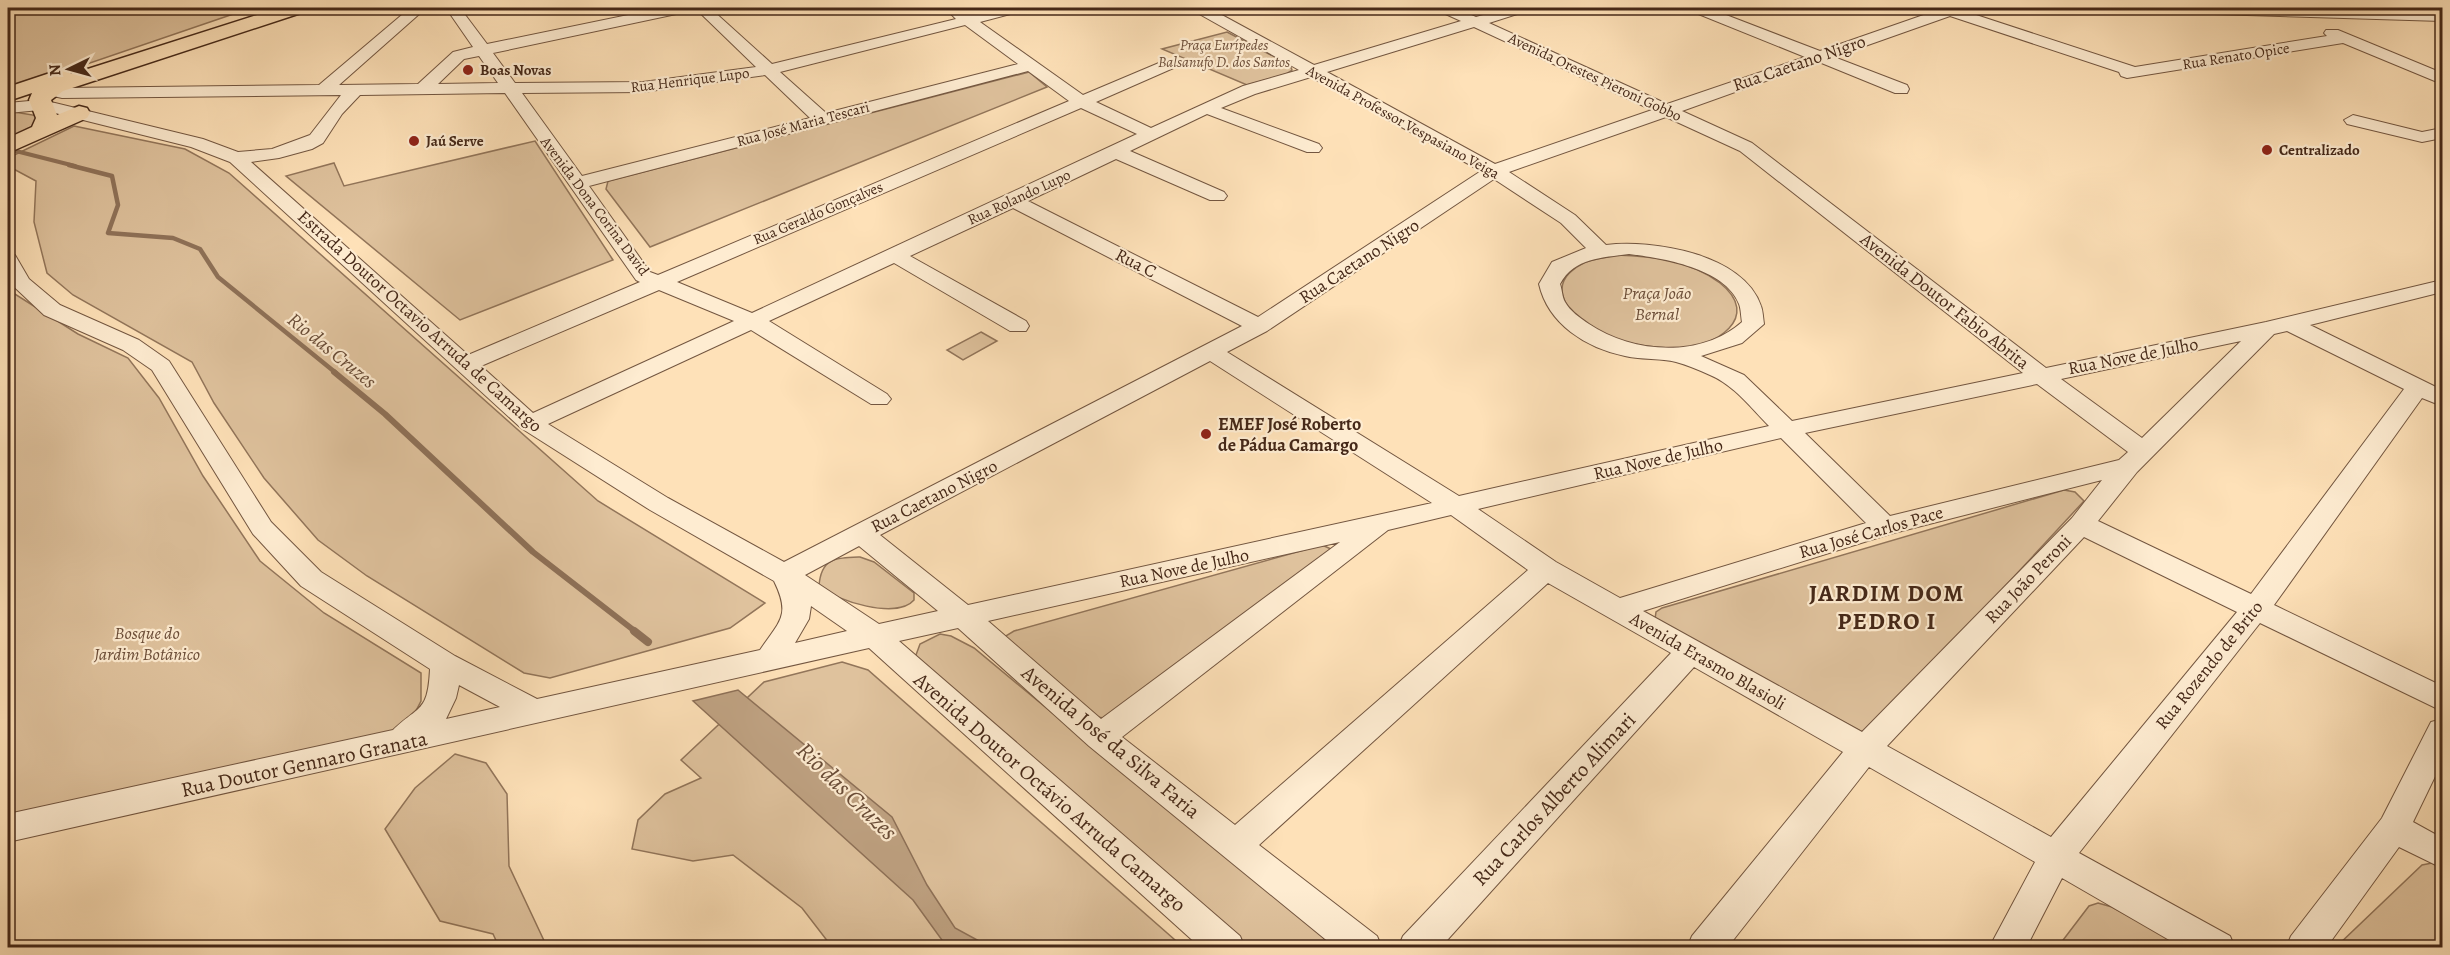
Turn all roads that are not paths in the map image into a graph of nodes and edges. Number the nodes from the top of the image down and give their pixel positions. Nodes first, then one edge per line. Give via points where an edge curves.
1 (269, 8) edge
2 (297, 8) edge
3 (418, 8) edge
4 (453, 8) edge
5 (681, 8) edge
6 (702, 8) edge
7 (949, 8) edge
8 (1017, 8) edge
9 (1199, 8) edge
10 (1444, 8) edge
11 (1522, 8) edge
12 (1696, 8) edge
13 (2181, 8) edge
14 (2188, 8) edge
15 (1948, 9) edge
16 (2275, 9) edge
17 (2442, 17) edge
18 (967, 20) junction
19 (1474, 22) junction
20 (2346, 38) junction
21 (482, 50) junction
22 (1817, 56) junction
23 (1172, 63) dead end
24 (1030, 66) junction
25 (767, 70) junction
26 (1313, 71) junction
27 (2442, 79) edge
28 (55, 86) junction
29 (509, 89) junction
30 (1901, 89) dead end
31 (355, 90) junction
32 (422, 90) junction
33 (322, 91) junction
34 (174, 93) junction
35 (198, 93) junction
36 (8, 94) edge
37 (1080, 101) junction
38 (40, 105) junction
39 (8, 108) edge
40 (1206, 108) junction
41 (1667, 110) junction
42 (79, 113) junction
43 (146, 116) junction
44 (822, 119) junction
45 (2353, 120) dead end
46 (2442, 133) edge
47 (1151, 134) junction
48 (25, 139) edge
49 (1746, 147) joint
50 (1313, 148) dead end
51 (1116, 152) junction
52 (236, 158) junction
53 (1494, 171) junction
54 (578, 183) junction
55 (1217, 196) dead end
56 (1013, 201) junction
57 (1599, 249) junction
58 (894, 255) junction
59 (8, 259) edge
60 (655, 282) junction
61 (2442, 286) edge
62 (751, 320) junction
63 (2277, 325) junction
64 (1018, 326) dead end
65 (1259, 326) junction
66 (2212, 340) junction
67 (1728, 343) junction
68 (1212, 352) junction
69 (2242, 353) junction
70 (1674, 354) junction
71 (465, 365) junction
72 (2040, 375) junction
73 (1748, 389) junction
74 (2430, 393) edge
75 (879, 399) dead end
76 (530, 423) junction
77 (1789, 429) junction
78 (2137, 459) junction
79 (1454, 505) junction
80 (1380, 524) junction
81 (2081, 524) junction
82 (1885, 526) junction
83 (861, 534) junction
84 (1546, 569) junction
85 (784, 574) junction
86 (2257, 607) junction
87 (1616, 609) junction
88 (963, 616) junction
89 (874, 635) junction
90 (1691, 651) junction
91 (760, 662) junction
92 (445, 664) junction
93 (2442, 699) edge
94 (532, 710) junction
95 (2442, 731) edge
96 (1100, 737) junction
97 (388, 746) junction
98 (1863, 751) junction
99 (8, 828) edge
100 (2394, 828) junction
101 (1237, 844) junction
102 (2442, 854) edge
103 (2056, 856) junction
104 (1227, 948) edge
105 (1364, 948) edge
106 (1416, 948) edge
107 (1706, 948) edge
108 (2007, 948) edge
109 (2217, 948) edge
110 (2304, 948) edge

1 - 36 main road
2 - 28 main road
3 - 33 street
4 - 21 street, Avenida Dona Corina David
5 - 21 street
6 - 25 street
7 - 18 street
8 - 18 street, Rua Henrique Lupo
9 - 26 street, Avenida Professor Vespasiano Veiga
10 - 19 street, Avenida Orestes Pieroni Gobbo
11 - 19 street, Rua Rolando Lupo
12 - 22 street
13 - 14 street
14 - 16 street
15 - 20 street, Rua Renato Opice via 2130,72
15 - 22 street, Rua Caetano Nigro
16 - 17 street
16 - 20 street
18 - 24 street
18 - 25 street, Rua Henrique Lupo
19 - 26 street, Rua Rolando Lupo
19 - 41 street, Avenida Orestes Pieroni Gobbo
20 - 27 street
21 - 29 street, Avenida Dona Corina David
21 - 32 street via 459,55
22 - 30 street
22 - 41 street, Rua Caetano Nigro
23 - 37 street, Rua Geraldo Gonçalves
24 - 37 street
24 - 44 street, Rua José Maria Tescari
25 - 29 street, Rua Henrique Lupo via 643,87
25 - 44 street
26 - 40 street, Rua Rolando Lupo
26 - 53 street, Avenida Professor Vespasiano Veiga
28 - 34 street, Rua Henrique Lupo via 55,91 62,93
28 - 38 main road via 44,93
29 - 32 street, Rua Henrique Lupo
29 - 54 street, Avenida Dona Corina David
31 - 32 street, Rua Henrique Lupo
31 - 33 street, Rua Henrique Lupo
31 - 52 street via 317,139 273,154
33 - 35 street, Rua Henrique Lupo
34 - 35 street, Rua Henrique Lupo
34 - 42 street, Rua Henrique Lupo via 129,97
35 - 43 street
37 - 47 street
37 - 60 street, Rua Geraldo Gonçalves
38 - 39 street, Estrada Doutor Octavio Arruda de Camargo
38 - 42 street, Estrada Doutor Octavio Arruda de Camargo
38 - 48 main road via 47,118
40 - 47 street, Rua Rolando Lupo
40 - 50 street
41 - 49 street, Avenida Orestes Pieroni Gobbo
41 - 53 street, Rua Caetano Nigro
42 - 43 street, Estrada Doutor Octavio Arruda de Camargo
42 - 48 main road
43 - 52 street, Estrada Doutor Octavio Arruda de Camargo
44 - 54 street, Rua José Maria Tescari
45 - 46 street via 2422,137
47 - 51 street, Rua Rolando Lupo
49 - 72 street, Avenida Doutor Fabio Abrita
51 - 55 street
51 - 56 street, Rua Rolando Lupo
52 - 71 street, Estrada Doutor Octavio Arruda de Camargo
53 - 57 street, Avenida Professor Vespasiano Veiga via 1568,219
53 - 65 street, Rua Caetano Nigro
54 - 60 street, Avenida Dona Corina David via 643,276
56 - 58 street, Rua Rolando Lupo
56 - 65 street, Rua C
57 - 67 street via 1629,248 1673,254 1727,278 1747,295 1754,309 1753,324
57 - 70 street via 1564,263 1552,276 1548,290 1553,304 1576,328 1595,339 1636,352
58 - 62 street, Rua Rolando Lupo
58 - 64 street
59 - 92 street via 20,282 52,310 130,345 161,366 262,528 311,579
60 - 62 street, Avenida Dona Corina David
60 - 71 street, Rua Geraldo Gonçalves
61 - 63 street, Rua Nove de Julho
62 - 75 street, Avenida Dona Corina David
62 - 76 street, Rua Rolando Lupo
63 - 66 street, Rua Nove de Julho
63 - 69 street, Rua João Peroni
63 - 74 street
65 - 68 street, Rua Caetano Nigro
66 - 69 street via 2232,345
66 - 72 street, Rua Nove de Julho
67 - 70 street
67 - 73 street via 1730,369
68 - 79 street, Avenida Erasmo Blasioli
68 - 83 street, Rua Caetano Nigro
69 - 78 street, Rua João Peroni
70 - 73 street via 1721,371
71 - 76 street, Estrada Doutor Octavio Arruda de Camargo
72 - 77 street, Rua Nove de Julho
72 - 78 street, Avenida Doutor Fabio Abrita
73 - 77 street
74 - 86 street, Rua Rozendo de Brito
76 - 85 street, Estrada Doutor Octavio Arruda de Camargo via 659,504
77 - 79 street, Rua Nove de Julho
77 - 82 street
78 - 81 street, Rua João Peroni
78 - 82 street, Rua José Carlos Pace
79 - 80 street, Rua Nove de Julho
79 - 84 street, Avenida Erasmo Blasioli
80 - 88 street, Rua Nove de Julho
80 - 96 street
81 - 86 street
81 - 98 street, Rua João Peroni
82 - 87 street, Rua José Carlos Pace
83 - 85 street, Rua Caetano Nigro
83 - 88 street, Avenida José da Silva Faria
84 - 87 street, Avenida Erasmo Blasioli
84 - 101 street
85 - 89 street, Estrada Doutor Octavio Arruda de Camargo
85 - 91 street via 798,602 795,619
86 - 93 street
86 - 103 street, Rua Rozendo de Brito
87 - 90 street, Avenida Erasmo Blasioli
88 - 89 street, Rua Nove de Julho
88 - 96 street, Avenida José da Silva Faria
89 - 91 street
89 - 104 street, Avenida Doutor Octávio Arruda Camargo
90 - 98 street, Avenida Erasmo Blasioli
90 - 106 street, Rua Carlos Alberto Alimari
91 - 94 street, Rua Doutor Gennaro Granata
92 - 94 street
92 - 97 street via 445,690 432,718
94 - 97 street, Rua Doutor Gennaro Granata
95 - 100 street
96 - 101 street, Avenida José da Silva Faria
97 - 99 street, Rua Doutor Gennaro Granata
98 - 103 street, Avenida Erasmo Blasioli
98 - 107 street, Rua João Peroni
100 - 102 street
100 - 110 street
101 - 105 street, Avenida José da Silva Faria
103 - 108 street, Rua Rozendo de Brito
103 - 109 street, Avenida Erasmo Blasioli

